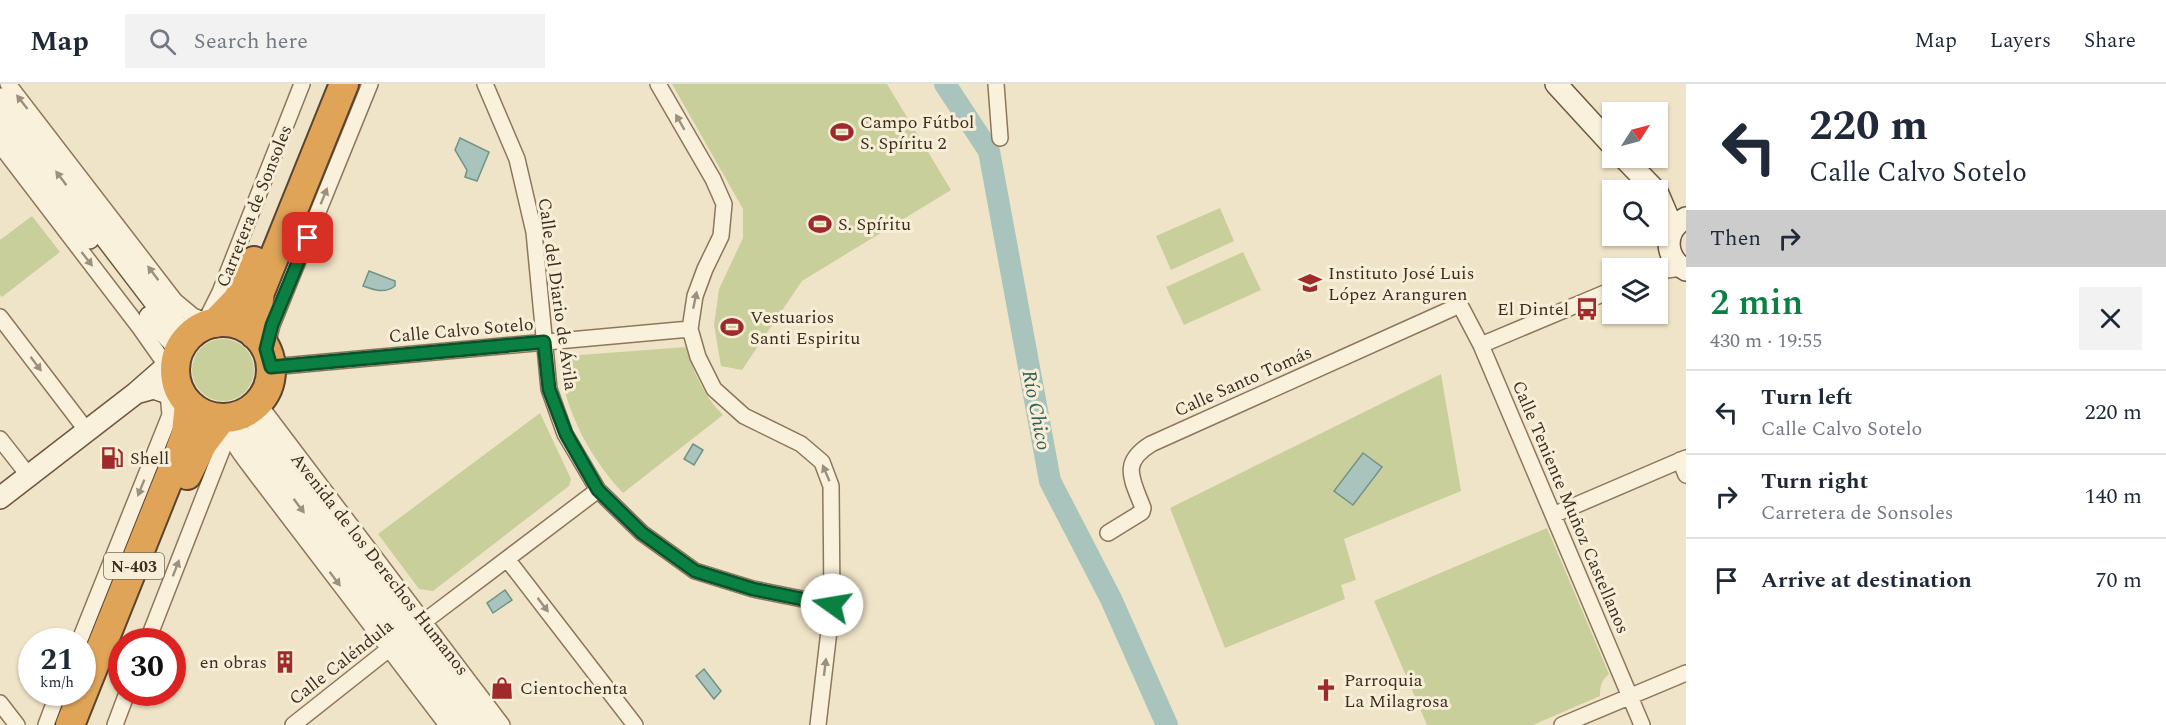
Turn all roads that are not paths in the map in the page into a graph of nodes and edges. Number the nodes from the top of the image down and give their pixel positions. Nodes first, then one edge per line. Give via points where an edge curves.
1 (8, 84) edge
2 (302, 84) edge
3 (326, 84) edge
4 (344, 84) edge
5 (370, 84) edge
6 (485, 84) edge
7 (658, 84) edge
8 (996, 84) edge
9 (1556, 84) edge
10 (0, 99) edge
11 (0, 125) edge
12 (1602, 134) edge
13 (1000, 138) dead end
14 (0, 146) edge
15 (1633, 168) edge
16 (1645, 180) edge
17 (1668, 205) edge
18 (1682, 221) edge
19 (1670, 251) junction
20 (1665, 258) edge
21 (1684, 269) edge
22 (1668, 270) edge
23 (1602, 294) edge
24 (1460, 305) joint
25 (0, 317) edge
26 (690, 329) junction
27 (544, 342) junction
28 (1481, 345) junction
29 (263, 350) junction
30 (189, 356) junction
31 (234, 419) junction
32 (87, 431) junction
33 (0, 438) edge
34 (243, 446) junction
35 (218, 459) junction
36 (1683, 459) edge
37 (1686, 475) edge
38 (28, 476) junction
39 (598, 490) junction
40 (0, 498) edge
41 (1553, 514) junction
42 (1108, 533) dead end
43 (507, 559) junction
44 (832, 605) junction
45 (84, 628) edge
46 (152, 628) edge
47 (406, 635) junction
48 (1686, 673) edge
49 (1630, 696) junction
50 (0, 704) edge
51 (53, 706) edge
52 (122, 706) edge
53 (16, 725) edge
54 (46, 725) edge
55 (70, 725) edge
56 (87, 725) edge
57 (115, 725) edge
58 (293, 725) edge
59 (447, 725) edge
60 (466, 725) edge
61 (485, 725) edge
62 (502, 725) edge
63 (635, 725) edge
64 (818, 725) edge
65 (1562, 725) edge
66 (1642, 725) edge

30 -> 1 street via 175,302
2 - 30 street, Carretera de Sonsoles via 220,292
3 - 30 highway, Carretera de Sonsoles via 238,299
4 - 29 highway, Carretera de Sonsoles / N-403 via 260,292
29 -> 5 street
6 - 27 street, Calle del Diario de Ávila via 517,159 534,232
26 -> 7 street via 695,296 721,236 724,204
8 - 13 street
9 - 12 main road
30 -> 10 main road via 178,327
11 - 30 main road via 152,319
14 -> 30 street via 140,328
15 - 16 main road
17 - 18 main road
18 - 19 main road via 1669,240
19 - 20 street
19 - 21 main road
21 - 22 street
23 - 28 street
24 - 28 street, Calle Teniente Muñoz Castellanos
24 - 42 street, Calle Santo Tomás via 1142,450 1132,462 1130,474 1142,512
25 -> 32 street
26 - 27 street, Calle Calvo Sotelo
44 -> 26 street via 831,486 822,462 801,444 744,416 714,389
27 - 29 street, Calle Calvo Sotelo
27 - 39 street, Calle del Diario de Ávila via 549,389 566,434
28 - 41 street, Calle Teniente Muñoz Castellanos
29 - 30 highway via 242,326 228,322
29 - 31 highway, N-403 via 270,380 266,392
30 - 31 highway via 198,412
30 - 32 main road
30 -> 45 street, Carretera de Sonsoles
30 - 55 highway, Carretera de Sonsoles / N-403 via 186,433
31 - 34 main road, Avenida de los Derechos Humanos
31 - 35 street
31 - 47 main road, Avenida de los Derechos Humanos via 279,455
31 - 56 highway, N-403 via 202,443 193,460
32 - 38 main road
33 - 38 street
34 - 35 street
34 -> 47 main road, Avenida de los Derechos Humanos via 268,464
46 -> 35 street
36 - 37 street
36 - 41 street
38 - 40 main road
39 - 43 street, Calle Caléndula
39 - 44 street, Calle del Diario de Ávila via 642,533 695,571 753,589
41 - 49 street, Calle Teniente Muñoz Castellanos
43 - 47 street, Calle Caléndula
43 -> 63 street
64 -> 44 street
47 - 58 street, Calle Caléndula
47 - 59 street, Avenida de los Derechos Humanos
47 - 60 main road, Avenida de los Derechos Humanos
47 - 61 main road, Avenida de los Derechos Humanos
47 - 62 street, Avenida de los Derechos Humanos
48 - 49 street
49 - 65 street
49 - 66 street, Calle Teniente Muñoz Castellanos
50 - 53 street
51 - 54 street
52 - 57 street

